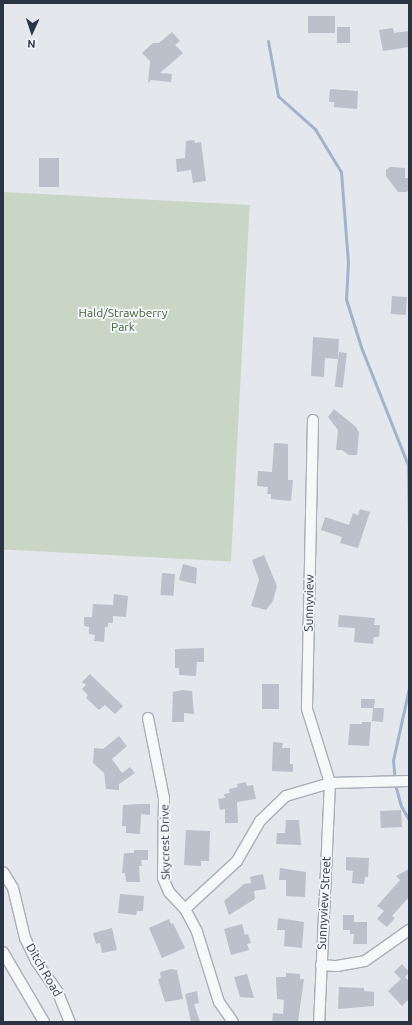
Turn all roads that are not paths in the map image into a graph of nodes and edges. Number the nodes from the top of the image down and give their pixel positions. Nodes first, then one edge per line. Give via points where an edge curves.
1 (313, 420) dead end
2 (148, 718) dead end
3 (409, 781) edge
4 (330, 783) junction
5 (3, 872) edge
6 (184, 909) junction
7 (409, 930) edge
8 (3, 952) edge
9 (321, 965) junction
10 (44, 1022) edge
11 (70, 1022) edge
12 (233, 1022) edge
13 (319, 1022) edge

1 - 4 street, Sunnyview via 307,709
2 - 6 street, Skycrest Drive via 164,798 163,878 173,899
3 - 4 street
4 - 6 street via 296,791 278,802 260,821 237,861
4 - 9 street, Sunnyview Street
5 - 11 street, Ditch Road via 13,888 25,938 36,961 58,993
6 - 12 street, Skycrest Drive via 197,932 219,1002
7 - 9 street via 365,961 337,966
8 - 10 street
9 - 13 street, Sunnyview Street

